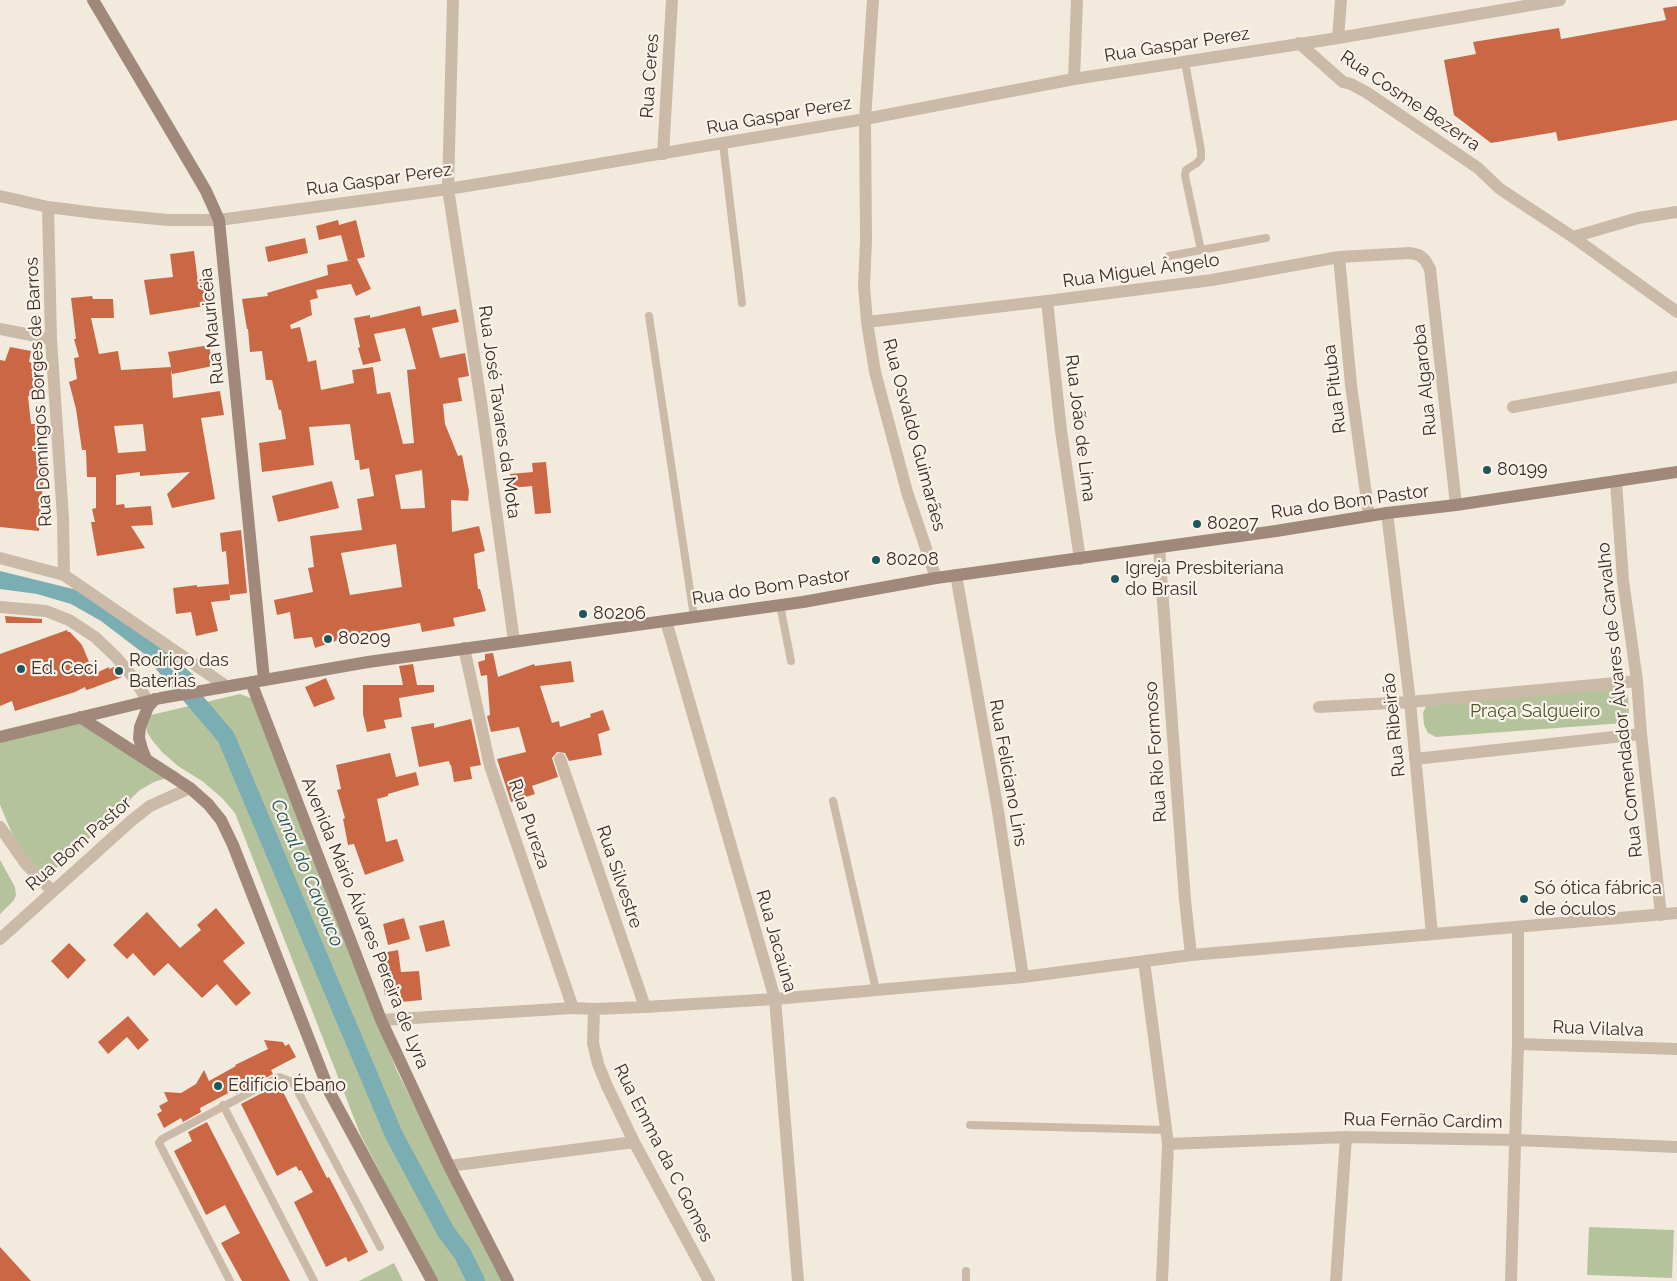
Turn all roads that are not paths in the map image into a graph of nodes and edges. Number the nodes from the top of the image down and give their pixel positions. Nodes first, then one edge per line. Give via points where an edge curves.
1 (93, 0) edge
2 (453, 0) edge
3 (672, 0) edge
4 (873, 0) edge
5 (1077, 0) edge
6 (1341, 0) edge
7 (1560, 0) edge
8 (1338, 38) junction
9 (1299, 43) junction
10 (1185, 62) junction
11 (1074, 79) junction
12 (865, 120) junction
13 (722, 144) junction
14 (663, 154) junction
15 (448, 189) junction
16 (0, 196) edge
17 (48, 207) junction
18 (1677, 212) edge
19 (219, 220) junction
20 (1573, 237) junction
21 (1266, 238) dead end
22 (1201, 250) junction
23 (1419, 255) joint
24 (1169, 256) dead end
25 (1339, 256) junction
26 (1047, 302) junction
27 (742, 303) dead end
28 (1677, 312) edge
29 (650, 316) dead end
30 (867, 322) junction
31 (0, 329) edge
32 (51, 339) junction
33 (1677, 377) edge
34 (1513, 407) dead end
35 (1677, 472) edge
36 (1616, 482) junction
37 (1456, 505) junction
38 (1387, 513) junction
39 (1370, 516) junction
40 (1159, 547) junction
41 (0, 558) edge
42 (1080, 559) junction
43 (64, 575) junction
44 (956, 575) junction
45 (936, 578) junction
46 (780, 605) junction
47 (0, 607) edge
48 (694, 617) junction
49 (666, 621) junction
50 (514, 641) junction
51 (464, 648) junction
52 (791, 661) dead end
53 (258, 681) junction
54 (1637, 681) junction
55 (221, 687) junction
56 (155, 699) junction
57 (1410, 702) junction
58 (1319, 707) dead end
59 (80, 717) junction
60 (1641, 734) junction
61 (0, 737) edge
62 (146, 758) junction
63 (560, 759) dead end
64 (1415, 759) junction
65 (190, 788) junction
66 (833, 801) dead end
67 (0, 827) edge
68 (52, 891) junction
69 (1677, 914) edge
70 (1661, 915) junction
71 (1518, 927) junction
72 (1432, 934) junction
73 (0, 939) edge
74 (1191, 955) junction
75 (1144, 961) junction
76 (1023, 977) junction
77 (876, 990) junction
78 (775, 999) junction
79 (645, 1007) junction
80 (573, 1008) junction
81 (594, 1009) junction
82 (381, 1020) junction
83 (1518, 1044) junction
84 (1677, 1049) edge
85 (223, 1105) junction
86 (970, 1125) dead end
87 (1166, 1130) junction
88 (1346, 1137) junction
89 (1516, 1140) junction
90 (634, 1142) junction
91 (1168, 1144) junction
92 (1677, 1147) edge
93 (449, 1166) junction
94 (380, 1247) dead end
95 (966, 1271) dead end
96 (230, 1281) edge
97 (314, 1281) edge
98 (432, 1281) edge
99 (508, 1281) edge
100 (709, 1281) edge
101 (798, 1281) edge
102 (966, 1281) edge
103 (1162, 1281) edge
104 (1336, 1281) edge
105 (1511, 1281) edge

1 - 19 street, Rua Mauricéia via 189,162
2 - 15 street, Rua José Tavares da Mota
3 - 14 street, Rua Ceres
4 - 12 street, Rua Osvaldo Guimarães
5 - 11 street
6 - 8 street
7 - 8 street, Rua Gaspar Perez
8 - 9 street, Rua Gaspar Perez
9 - 10 street, Rua Gaspar Perez
9 - 20 street, Rua Cosme Bezerra via 1343,82 1366,92 1478,168 1500,190
10 - 11 street, Rua Gaspar Perez
10 - 22 lane via 1201,150 1201,158 1186,170 1185,176
11 - 12 street, Rua Gaspar Perez
12 - 13 street, Rua Gaspar Perez
12 - 30 street, Rua Osvaldo Guimarães via 864,286
13 - 14 street, Rua Gaspar Perez
13 - 27 lane
14 - 15 street, Rua Gaspar Perez
15 - 19 street, Rua Gaspar Perez
15 - 50 street, Rua José Tavares da Mota
16 - 17 street, Rua Gaspar Perez
17 - 19 street, Rua Gaspar Perez via 168,220
17 - 32 street, Rua Domingos Borges de Barros
18 - 20 street via 1638,218
19 - 53 street, Rua Mauricéia
20 - 28 street, Rua Cosme Bezerra
21 - 22 lane
22 - 24 lane
23 - 25 street, Rua Miguel Ângelo
23 - 37 street, Rua Algaroba via 1430,269
25 - 26 street, Rua Miguel Ângelo via 1212,280
25 - 39 street, Rua Pituba via 1351,385
26 - 30 street, Rua Miguel Ângelo
26 - 42 street, Rua João de Lima via 1061,431
29 - 48 lane
30 - 45 street, Rua Osvaldo Guimarães via 875,372 905,483
31 - 32 street
32 - 43 street, Rua Domingos Borges de Barros
33 - 34 street
35 - 36 street, Rua do Bom Pastor
36 - 37 street, Rua do Bom Pastor
36 - 54 street, Rua Comendador Álvares de Carvalho via 1623,580
37 - 38 street, Rua do Bom Pastor
38 - 39 street, Rua do Bom Pastor
38 - 57 street, Rua Ribeirão
39 - 40 street, Rua do Bom Pastor
40 - 42 street, Rua do Bom Pastor
40 - 74 street, Rua Rio Formoso
41 - 43 street
42 - 44 street, Rua do Bom Pastor
43 - 55 street
44 - 45 street, Rua do Bom Pastor
44 - 76 street, Rua Feliciano Lins via 998,811
45 - 46 street, Rua do Bom Pastor
46 - 48 street, Rua do Bom Pastor
46 - 52 lane
47 - 56 street via 46,611 69,620 95,637
48 - 49 street, Rua do Bom Pastor
49 - 50 street, Rua do Bom Pastor
49 - 78 street, Rua Jacaúna
50 - 51 street, Rua do Bom Pastor
51 - 53 street, Rua do Bom Pastor
51 - 80 street, Rua Pureza via 490,766
53 - 55 street, Rua do Bom Pastor
53 - 82 street, Avenida Mário Álvares Pereira de Lyra
54 - 57 street
54 - 60 street, Rua Comendador Álvares de Carvalho
55 - 56 street, Rua do Bom Pastor
56 - 59 street, Rua do Bom Pastor
56 - 62 street via 145,712 140,727 139,738
57 - 58 street
57 - 64 street, Rua Ribeirão
59 - 61 street, Rua do Bom Pastor
59 - 62 street
60 - 64 street
60 - 70 street, Rua Comendador Álvares de Carvalho
62 - 65 street
63 - 79 street, Rua Silvestre
64 - 72 street, Rua Ribeirão
65 - 68 street, Rua Bom Pastor via 150,806
65 - 98 street via 221,820 234,845 330,1093
66 - 77 lane
67 - 68 street via 26,864
68 - 73 street, Rua Bom Pastor
69 - 70 street
70 - 71 street
71 - 72 street
71 - 83 street
72 - 74 street
74 - 75 street
75 - 76 street
75 - 87 street
76 - 77 street
77 - 78 street
78 - 79 street
78 - 101 street, Rua Jacaúna
79 - 81 street
80 - 81 street
80 - 82 street
81 - 90 street, Rua Emma da C Gomes via 593,1043 598,1064
82 - 93 street, Avenida Mário Álvares Pereira de Lyra
83 - 84 street, Rua Vilalva
83 - 89 street
85 - 94 lane via 279,1077 290,1081
85 - 96 lane via 162,1138 159,1143
85 - 97 lane
86 - 87 lane
87 - 91 street
88 - 89 street, Rua Fernão Cardim
88 - 91 street, Rua Fernão Cardim
88 - 104 street
89 - 92 street, Rua Fernão Cardim
89 - 105 street
90 - 93 street
90 - 100 street, Rua Emma da C Gomes
91 - 103 street
93 - 99 street, Avenida Mário Álvares Pereira de Lyra
95 - 102 lane

